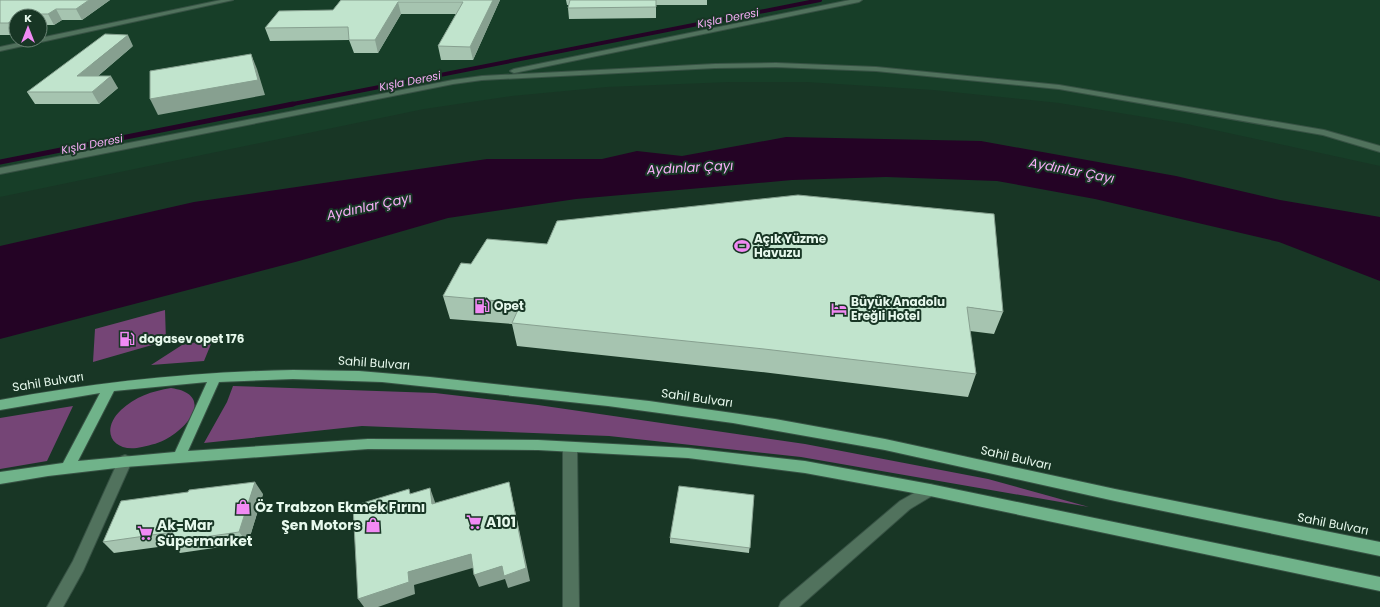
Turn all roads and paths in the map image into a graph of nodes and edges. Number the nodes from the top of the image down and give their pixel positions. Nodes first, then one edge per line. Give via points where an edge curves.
1 (230, 0) edge
2 (859, 0) edge
3 (0, 49) edge
4 (482, 78) junction
5 (1380, 149) edge
6 (0, 172) edge
7 (215, 377) junction
8 (110, 388) junction
9 (0, 405) edge
10 (570, 447) junction
11 (179, 457) junction
12 (125, 461) junction
13 (68, 467) junction
14 (0, 478) edge
15 (930, 490) junction
16 (1380, 549) edge
17 (1380, 584) edge
18 (55, 607) edge
19 (571, 607) edge
20 (787, 607) edge

1 - 3 street
2 - 4 street
4 - 5 street via 715,66 776,65 876,69 1058,87 1324,133
4 - 6 street
7 - 8 highway, Sahil Bulvarı via 165,380
7 - 11 highway
7 - 16 highway, Sahil Bulvarı via 372,376 568,396 690,412 865,440 1145,502
8 - 9 highway, Sahil Bulvarı via 44,396
8 - 13 highway
10 - 11 highway via 368,444
10 - 15 highway via 688,453 805,467
10 - 19 street
11 - 12 highway
12 - 13 highway
12 - 18 street via 78,566
13 - 14 highway
15 - 17 highway
15 - 20 street via 905,504

